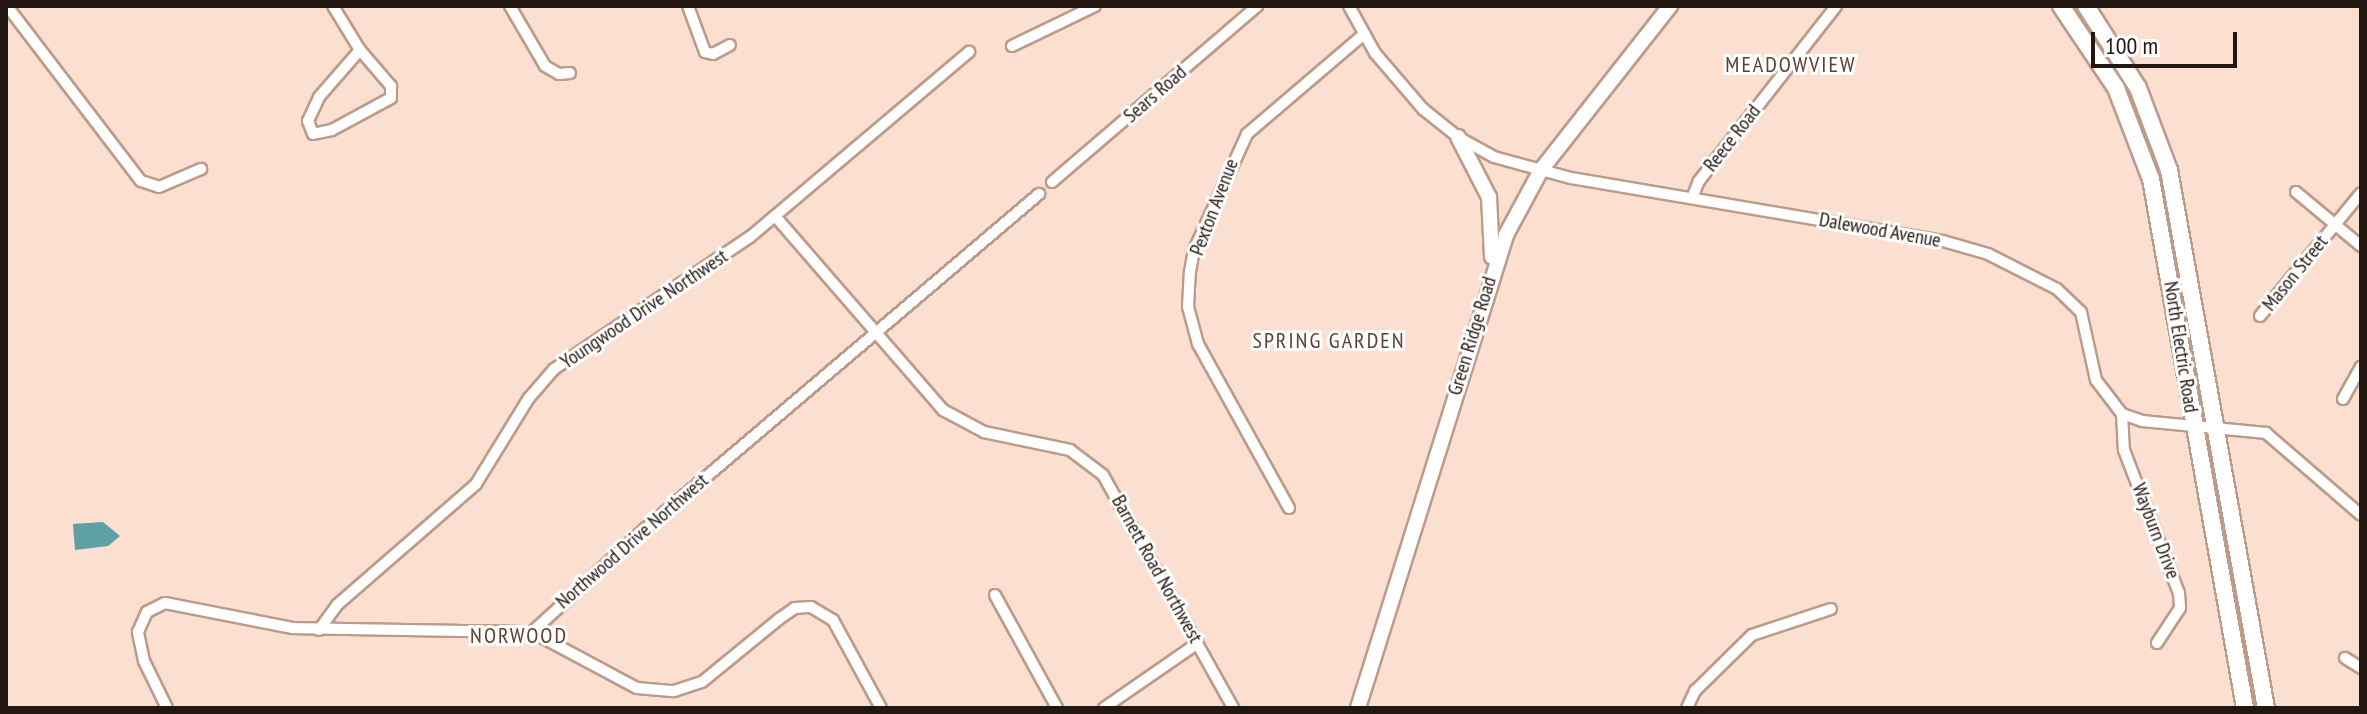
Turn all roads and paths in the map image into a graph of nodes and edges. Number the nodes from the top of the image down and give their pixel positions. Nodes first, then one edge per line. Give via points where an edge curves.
1 (7, 6) edge
2 (333, 6) edge
3 (510, 6) edge
4 (688, 6) edge
5 (1095, 6) edge
6 (1257, 6) edge
7 (1349, 6) edge
8 (1670, 6) edge
9 (1836, 6) edge
10 (2061, 6) edge
11 (2086, 6) edge
12 (1364, 34) junction
13 (730, 45) dead end
14 (1012, 46) dead end
15 (360, 50) junction
16 (969, 52) dead end
17 (570, 73) dead end
18 (1458, 137) junction
19 (201, 169) dead end
20 (1541, 170) junction
21 (1052, 182) dead end
22 (2296, 192) dead end
23 (2361, 193) edge
24 (1039, 194) dead end
25 (1692, 198) junction
26 (775, 216) junction
27 (2335, 224) junction
28 (2361, 246) edge
29 (1492, 269) junction
30 (2260, 316) dead end
31 (874, 333) junction
32 (2361, 367) edge
33 (2343, 399) dead end
34 (2122, 414) junction
35 (2194, 427) junction
36 (2214, 428) junction
37 (1289, 508) dead end
38 (2360, 512) edge
39 (995, 595) dead end
40 (1831, 609) dead end
41 (319, 630) junction
42 (532, 632) junction
43 (1198, 643) junction
44 (2157, 643) dead end
45 (2345, 658) dead end
46 (2361, 668) edge
47 (167, 708) edge
48 (881, 708) edge
49 (1057, 708) edge
50 (1104, 708) edge
51 (1233, 708) edge
52 (1358, 708) edge
53 (1687, 708) edge
54 (2245, 708) edge
55 (2266, 708) edge

1 - 19 street via 141,181 159,187
2 - 15 street
3 - 17 street via 545,66
4 - 13 street via 705,52 713,54
5 - 14 street
6 - 21 street, Sears Road
7 - 12 street, Dalewood Avenue
8 - 20 street, Green Ridge Road
9 - 25 street, Reece Road via 1699,181
10 - 35 main road, North Electric Road via 2116,88 2142,148 2158,204
11 - 36 main road, North Electric Road via 2138,88 2169,170
12 - 18 street, Dalewood Avenue via 1414,99
12 - 37 street, Pexton Avenue via 1247,134 1194,250 1190,272 1188,307 1198,344
15 - 15 street via 391,86 391,98 332,130 313,134 308,121 319,97
16 - 26 street, Youngwood Drive Northwest
18 - 20 street, Dalewood Avenue via 1505,161
18 - 29 street via 1489,197
20 - 25 street, Dalewood Avenue
20 - 29 street, Green Ridge Road
22 - 27 street
23 - 27 street, Mason Street
24 - 31 street, Northwood Drive Northwest
25 - 34 street, Dalewood Avenue via 1943,241 2024,270 2081,312 2096,380
26 - 31 street, Barnett Road Northwest
26 - 41 street, Youngwood Drive Northwest via 554,369 529,398 476,484 337,605
27 - 28 street
27 - 30 street, Mason Street
29 - 52 street, Green Ridge Road via 1401,581
31 - 42 street, Northwood Drive Northwest via 562,600
31 - 43 street, Barnett Road Northwest via 928,396 959,421 984,432 1052,443 1093,465 1123,504
32 - 33 street
34 - 35 street
34 - 44 street, Wayburn Drive via 2124,450 2179,593 2180,608
35 - 36 street
35 - 54 main road, North Electric Road
36 - 38 street via 2254,428 2276,439
36 - 55 main road, North Electric Road
39 - 49 street
40 - 53 street via 1752,635 1695,691
41 - 42 street
41 - 47 street via 173,602 155,606 143,617 138,632 144,661
42 - 48 street via 637,688 674,691 702,682 795,608 811,607 833,620
43 - 50 street
43 - 51 street, Barnett Road Northwest
45 - 46 street

